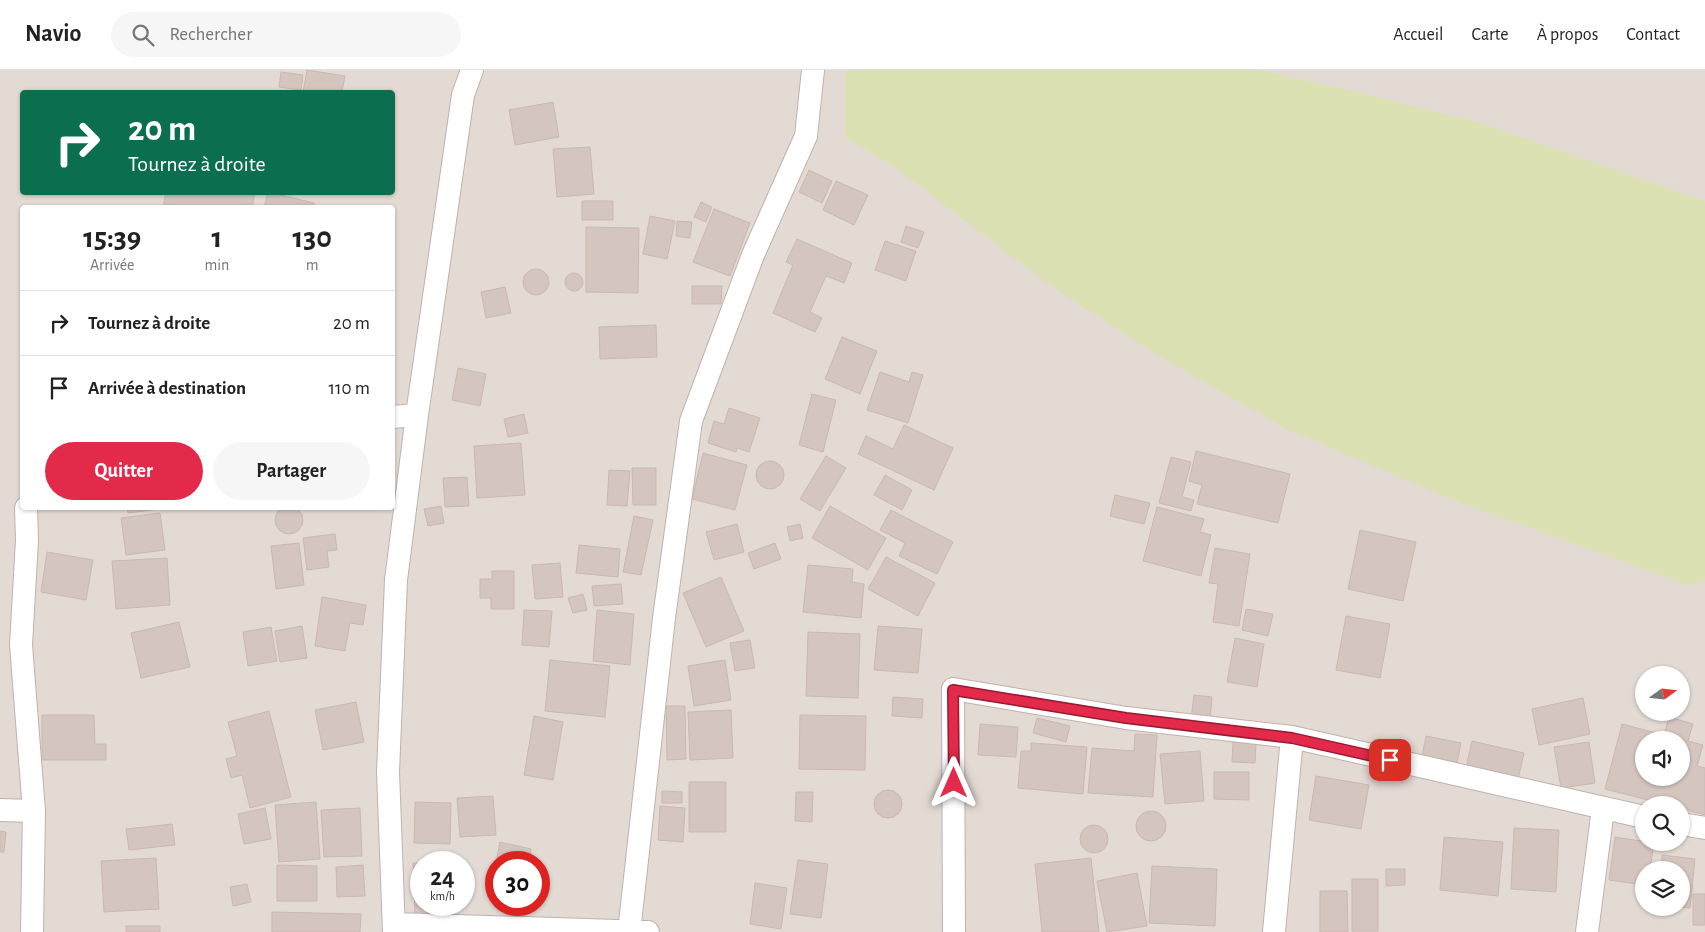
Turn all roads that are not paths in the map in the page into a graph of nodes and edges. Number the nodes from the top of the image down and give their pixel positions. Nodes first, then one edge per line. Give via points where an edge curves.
1 (472, 70) edge
2 (813, 70) edge
3 (417, 415) junction
4 (395, 417) edge
5 (26, 510) edge
6 (1292, 738) junction
7 (1603, 809) junction
8 (0, 810) edge
9 (34, 811) junction
10 (1635, 815) edge
11 (1690, 826) edge
12 (1705, 828) edge
13 (394, 928) edge
14 (32, 932) edge
15 (635, 932) edge
16 (954, 932) edge
17 (1274, 932) edge
18 (1587, 932) edge

1 - 3 street via 463,94
2 - 15 street via 806,136 753,255 691,421 664,618
3 - 4 street
3 - 13 street via 396,599 388,772
5 - 9 street via 21,645
6 - 7 street
6 - 16 street via 1126,718 953,690
6 - 17 street
7 - 10 street
7 - 18 street
8 - 9 street
9 - 14 street
11 - 12 street
13 - 15 street

